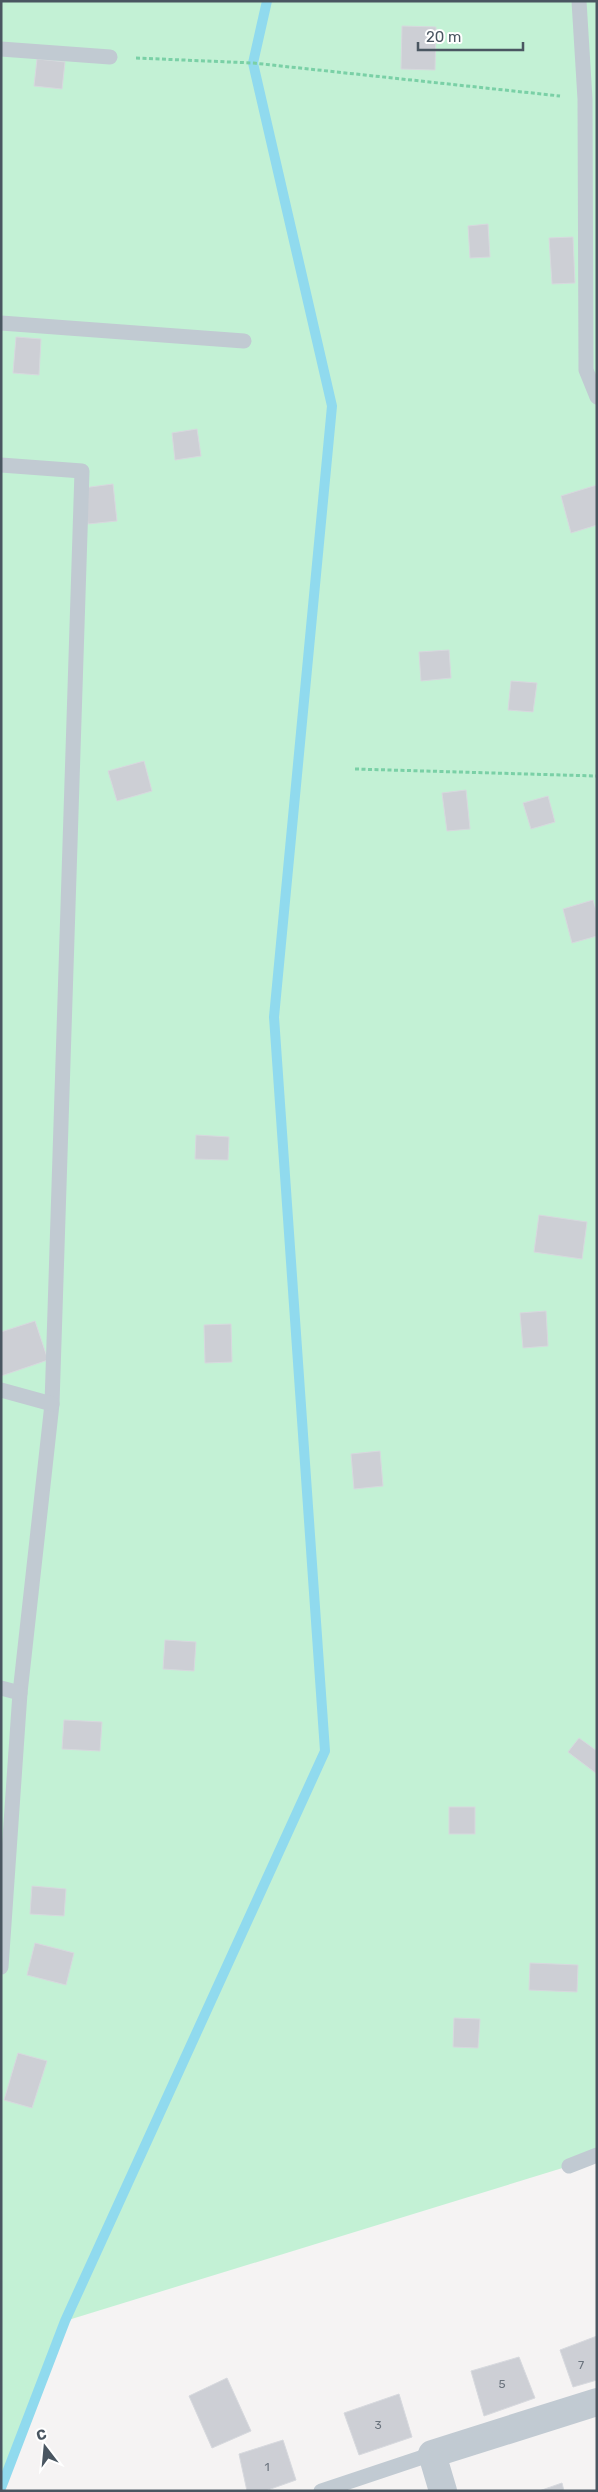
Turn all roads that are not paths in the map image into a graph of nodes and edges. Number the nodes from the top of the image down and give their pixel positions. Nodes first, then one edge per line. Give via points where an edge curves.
1 (579, 1) edge
2 (1, 48) edge
3 (110, 57) road end
4 (1, 324) edge
5 (244, 341) dead end
6 (597, 397) edge
7 (1, 465) edge
8 (1, 1390) edge
9 (52, 1404) junction
10 (1, 1688) edge
11 (20, 1693) junction
12 (1, 1966) edge
13 (597, 2155) edge
14 (569, 2166) dead end
15 (597, 2402) edge
16 (432, 2454) junction
17 (322, 2491) edge
18 (443, 2491) edge

1 - 6 lane via 585,99 586,370
2 - 3 lane
4 - 5 lane
7 - 9 lane via 82,471
8 - 9 lane
9 - 11 lane
10 - 11 lane
11 - 12 lane
13 - 14 lane
15 - 16 street
16 - 17 lane
16 - 18 street

